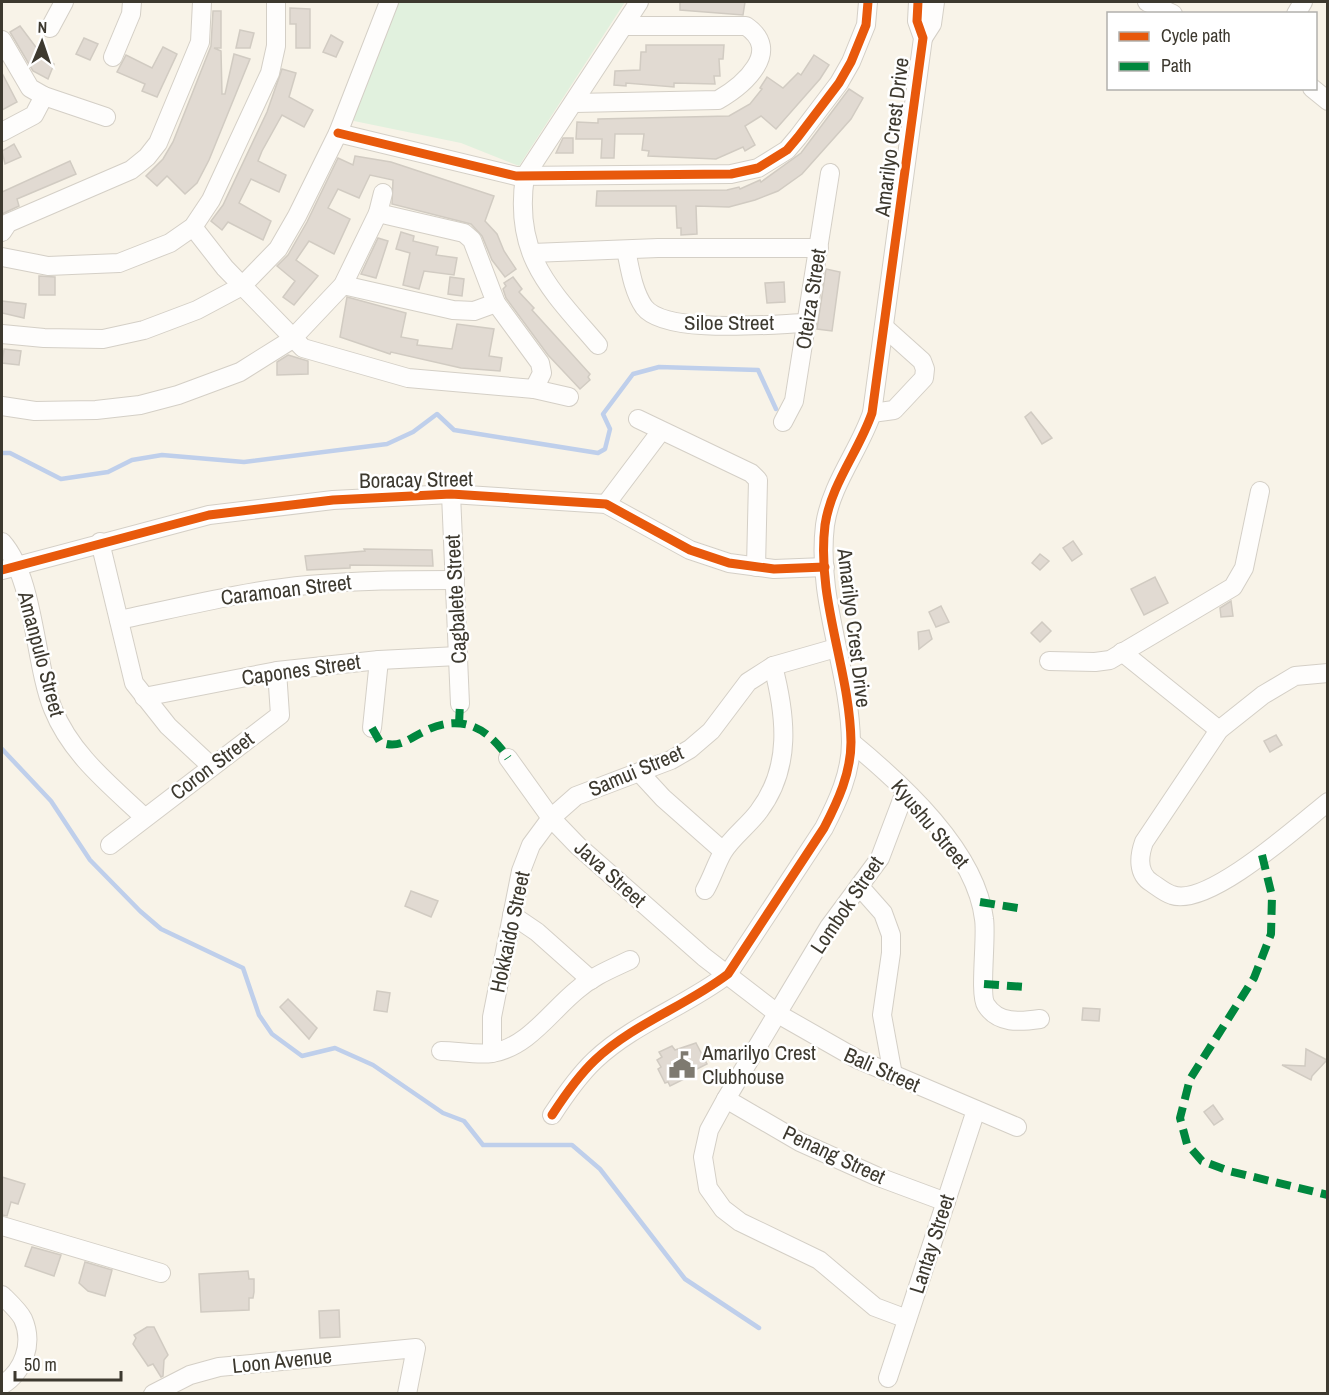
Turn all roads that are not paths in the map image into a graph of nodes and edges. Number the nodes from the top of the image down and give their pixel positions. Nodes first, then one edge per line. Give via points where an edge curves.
1 (64, 2) edge
2 (132, 2) edge
3 (202, 2) edge
4 (276, 2) edge
5 (389, 2) edge
6 (639, 2) edge
7 (868, 2) edge
8 (918, 2) edge
9 (935, 2) edge
10 (1147, 2) edge
11 (1169, 12) edge
12 (625, 26) junction
13 (50, 28) dead end
14 (922, 38) junction
15 (4, 49) edge
16 (113, 57) dead end
17 (1314, 90) edge
18 (44, 96) junction
19 (1328, 101) edge
20 (575, 103) junction
21 (106, 117) dead end
22 (2, 132) edge
23 (338, 133) junction
24 (831, 173) dead end
25 (525, 177) junction
26 (383, 193) dead end
27 (378, 213) junction
28 (193, 227) junction
29 (2, 232) edge
30 (819, 248) junction
31 (626, 250) junction
32 (532, 253) junction
33 (2, 257) edge
34 (343, 285) junction
35 (242, 286) junction
36 (496, 303) junction
37 (807, 323) junction
38 (884, 327) junction
39 (2, 334) edge
40 (291, 340) junction
41 (598, 345) dead end
42 (534, 389) junction
43 (569, 397) dead end
44 (2, 406) edge
45 (873, 413) junction
46 (638, 419) dead end
47 (783, 422) dead end
48 (661, 431) junction
49 (1260, 491) dead end
50 (451, 494) junction
51 (606, 504) junction
52 (2, 542) edge
53 (100, 543) junction
54 (756, 567) junction
55 (825, 567) junction
56 (9, 568) edge
57 (454, 580) junction
58 (119, 620) junction
59 (836, 648) junction
60 (1122, 652) junction
61 (458, 656) junction
62 (379, 660) junction
63 (1049, 661) dead end
64 (773, 666) junction
65 (277, 671) junction
66 (1328, 673) edge
67 (144, 697) junction
68 (460, 704) dead end
69 (372, 728) dead end
70 (1219, 730) junction
71 (851, 742) junction
72 (508, 758) dead end
73 (211, 766) junction
74 (640, 773) junction
75 (905, 792) junction
76 (1328, 802) edge
77 (144, 817) junction
78 (551, 818) junction
79 (110, 845) dead end
80 (723, 851) junction
81 (860, 887) junction
82 (705, 890) dead end
83 (512, 915) junction
84 (630, 960) dead end
85 (728, 974) junction
86 (591, 980) junction
87 (778, 1014) junction
88 (1040, 1019) dead end
89 (441, 1050) dead end
90 (492, 1053) junction
91 (892, 1075) junction
92 (726, 1099) junction
93 (976, 1110) junction
94 (552, 1115) dead end
95 (1017, 1127) dead end
96 (946, 1202) junction
97 (2, 1226) edge
98 (161, 1273) dead end
99 (2, 1294) edge
100 (907, 1319) junction
101 (888, 1378) dead end
102 (2, 1385) edge
103 (153, 1394) edge
104 (407, 1394) edge

1 - 13 street
2 - 16 street
3 - 29 street via 200,42 158,143 147,157 131,170 8,223
4 - 28 street via 276,46 270,73 212,200
5 - 23 street
6 - 12 street
7 - 25 street via 866,26 839,83 787,150 758,168 731,174
8 - 14 street, Amarilyo Crest Drive via 917,21
9 - 14 street, Amarilyo Crest Drive via 933,24
10 - 11 street
12 - 20 street
12 - 20 street via 746,26 757,33 762,57 736,89 718,100
14 - 38 street, Amarilyo Crest Drive
15 - 18 street via 30,88
17 - 19 street
18 - 21 street
18 - 22 street via 34,114
20 - 25 street
23 - 25 street
23 - 35 street via 278,249
24 - 30 street, Oteiza Street
25 - 32 street via 522,226
26 - 27 street
27 - 34 street
27 - 36 street via 464,233 477,250
28 - 33 street via 170,243 119,263 48,266
28 - 35 street
30 - 31 street
30 - 37 street, Oteiza Street
31 - 32 street
31 - 37 street, Siloe Street via 635,289 645,308 660,320 681,325
32 - 41 street via 547,282
34 - 36 street via 453,310 474,310
34 - 40 street
35 - 39 street via 197,310 144,330 103,339
35 - 40 street
36 - 42 street via 540,363 542,373
37 - 47 street, Oteiza Street via 794,401
38 - 45 street, Amarilyo Crest Drive
38 - 45 street via 922,361 924,378 894,410
40 - 42 street via 318,354 408,378
40 - 44 street via 240,372 140,405 35,411
42 - 43 street
45 - 55 street, Amarilyo Crest Drive via 833,496 825,525
46 - 48 street
48 - 51 street
48 - 54 street via 758,480
49 - 60 street via 1244,567 1233,588
50 - 51 street, Boracay Street
50 - 53 street, Boracay Street via 333,500 209,515
50 - 57 street, Cagbalete Street
51 - 54 street, Boracay Street via 690,550
52 - 56 street, Amanpulo Street
53 - 56 street, Boracay Street
53 - 58 street
54 - 55 street, Boracay Street
55 - 59 street, Amarilyo Crest Drive
56 - 77 street, Amanpulo Street via 63,731 80,756
57 - 58 street, Caramoan Street via 362,580 306,585 237,594
57 - 61 street, Cagbalete Street
58 - 67 street via 135,683
59 - 64 street, Samui Street
59 - 71 street, Amarilyo Crest Drive
60 - 63 street via 1110,660 1095,662
60 - 70 street
61 - 62 street, Capones Street
61 - 68 street, Cagbalete Street
62 - 65 street, Capones Street
62 - 69 street
64 - 74 street, Samui Street via 748,682 711,731 690,750
64 - 80 street via 785,726 784,754 773,790 759,812
65 - 67 street, Capones Street
65 - 73 street, Coron Street via 280,715
66 - 70 street via 1295,676 1263,695
67 - 73 street
70 - 76 street via 1144,842 1138,858 1146,879 1173,896 1202,893 1262,855
71 - 75 street, Kyushu Street
71 - 85 street, Amarilyo Crest Drive via 847,774 836,804
72 - 78 street, Java Street
73 - 77 street, Coron Street
74 - 78 street, Samui Street via 576,796
74 - 80 street
75 - 81 street, Lombok Street via 880,858
75 - 88 street, Kyushu Street via 973,876 984,918 984,1003 992,1014 1015,1023
77 - 79 street, Coron Street
78 - 83 street, Hokkaido Street via 524,862
78 - 85 street, Java Street via 578,846
80 - 82 street
81 - 87 street, Lombok Street via 829,927
81 - 91 street via 883,914 891,935 882,1015
83 - 86 street
83 - 90 street, Hokkaido Street via 492,1017
84 - 86 street
85 - 87 street, Bali Street
85 - 94 street, Amarilyo Crest Drive via 597,1058 574,1082
86 - 90 street via 514,1046
87 - 91 street, Bali Street via 832,1047
87 - 92 street, Lombok Street
89 - 90 street
91 - 93 street, Bali Street
92 - 96 street, Penang Street via 800,1142
92 - 100 street, Lombok Street via 709,1130 703,1157 708,1188 723,1209 740,1222 819,1260 875,1307
93 - 95 street, Bali Street
93 - 96 street, Lantay Street
96 - 100 street, Lantay Street
97 - 98 street
99 - 102 street via 23,1318 28,1338 26,1354 14,1377
100 - 101 street, Lantay Street
103 - 104 street, Loon Avenue via 190,1375 219,1367 416,1348

